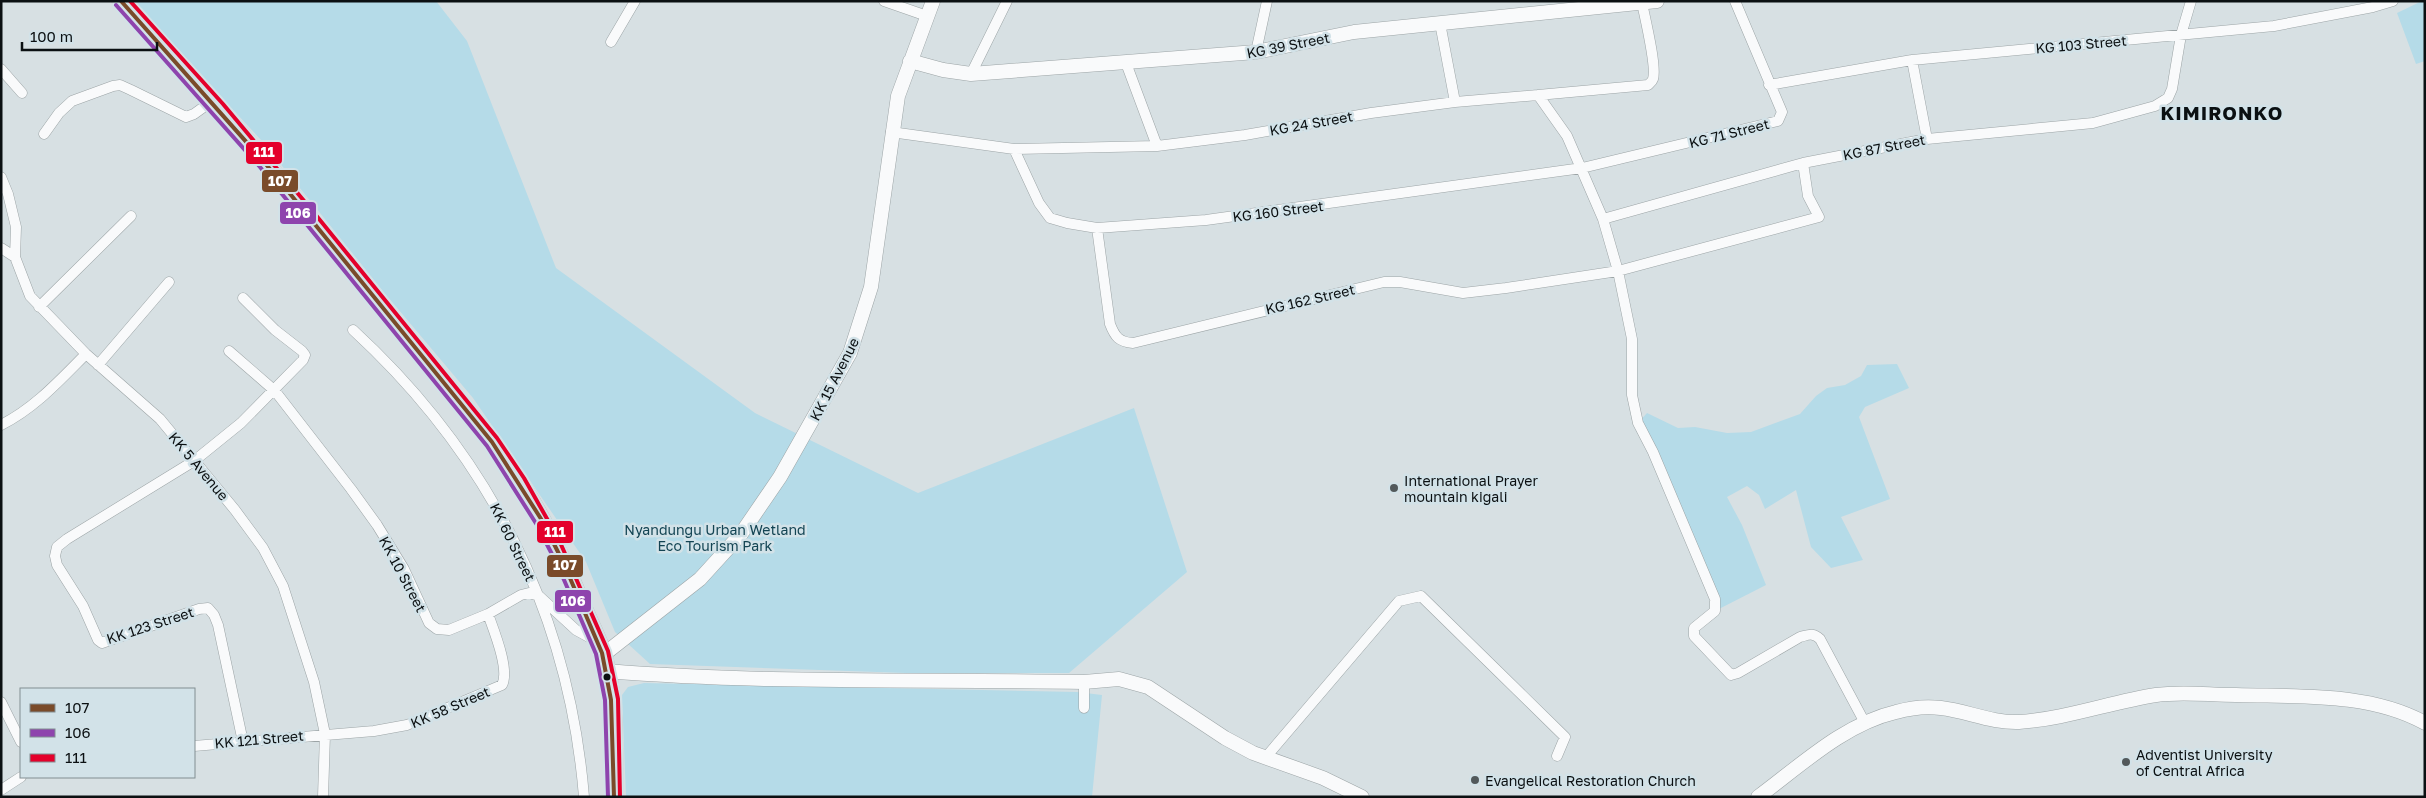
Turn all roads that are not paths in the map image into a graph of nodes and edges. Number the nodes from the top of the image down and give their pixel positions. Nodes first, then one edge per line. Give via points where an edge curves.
1 (121, 1) edge
2 (635, 1) edge
3 (884, 1) edge
4 (933, 1) edge
5 (1006, 1) edge
6 (1267, 1) edge
7 (1735, 1) edge
8 (2191, 1) edge
9 (2393, 1) edge
10 (1660, 2) edge
11 (1642, 3) junction
12 (1578, 5) edge
13 (2350, 7) edge
14 (927, 16) junction
15 (1440, 23) junction
16 (2181, 35) junction
17 (611, 42) dead end
18 (1256, 52) junction
19 (910, 60) junction
20 (1912, 60) junction
21 (1126, 63) junction
22 (1, 69) edge
23 (971, 74) junction
24 (1769, 85) junction
25 (22, 93) dead end
26 (1538, 95) junction
27 (212, 101) junction
28 (1455, 102) junction
29 (891, 132) junction
30 (44, 134) dead end
31 (1927, 139) junction
32 (1158, 146) junction
33 (1014, 149) junction
34 (1803, 163) junction
35 (1582, 168) junction
36 (1, 177) edge
37 (131, 216) dead end
38 (1603, 219) junction
39 (1097, 228) junction
40 (1, 248) edge
41 (16, 257) junction
42 (1618, 271) junction
43 (168, 282) dead end
44 (243, 298) dead end
45 (40, 307) junction
46 (353, 330) dead end
47 (230, 351) dead end
48 (86, 354) junction
49 (98, 365) junction
50 (276, 391) junction
51 (1, 425) edge
52 (194, 461) junction
53 (539, 596) junction
54 (488, 614) junction
55 (603, 656) junction
56 (1084, 682) junction
57 (1, 702) edge
58 (1084, 708) dead end
59 (1865, 723) junction
60 (2425, 723) edge
61 (325, 734) junction
62 (20, 740) edge
63 (243, 742) junction
64 (195, 746) edge
65 (1557, 756) dead end
66 (1266, 757) junction
67 (20, 778) edge
68 (1, 790) edge
69 (323, 797) edge
70 (584, 797) edge
71 (614, 797) edge
72 (1362, 797) edge
73 (1758, 797) edge

1 - 27 highway
2 - 17 street
3 - 14 street
4 - 14 street, KK 15 Avenue
5 - 23 street
6 - 18 street
7 - 24 street, KG 71 Street
8 - 16 street
9 - 13 street, KG 103 Street
10 - 11 street, KG 39 Street
11 - 12 street, KG 39 Street
11 - 26 street, KG 24 Street via 1653,75 1648,85
12 - 15 street, KG 39 Street
13 - 16 street, KG 103 Street via 2274,26
14 - 19 street, KK 15 Avenue
15 - 18 street, KG 39 Street via 1354,32
15 - 28 street
16 - 20 street, KG 103 Street
16 - 31 street, KG 87 Street via 2168,98 2138,112 2093,123
18 - 21 street, KG 39 Street
19 - 23 street, KG 39 Street
19 - 29 street, KK 15 Avenue
20 - 24 street, KG 103 Street
20 - 31 street
21 - 23 street, KG 39 Street
21 - 32 street
22 - 25 street
24 - 35 street, KG 71 Street via 1782,112 1778,121
26 - 28 street, KG 24 Street
26 - 35 street via 1567,136
27 - 30 street via 186,117 120,85 106,87 72,101
27 - 55 highway via 521,480 558,548
28 - 32 street, KG 24 Street
29 - 33 street, KG 24 Street
29 - 55 street, KK 15 Avenue via 871,287 850,353 827,396 780,477 721,558 700,579
31 - 34 street, KG 87 Street
32 - 33 street, KG 24 Street
33 - 39 street, KG 160 Street via 1039,203 1050,218
34 - 38 street, KG 87 Street
34 - 42 street, KG 162 Street via 1808,196 1819,217
35 - 38 street
35 - 39 street, KG 160 Street via 1206,220
36 - 41 street, KK 5 Avenue via 16,227
37 - 45 street
38 - 42 street
39 - 42 street, KG 162 Street via 1110,324 1114,335 1123,342 1133,343 1384,282 1463,293
40 - 41 street
41 - 45 street, KK 5 Avenue via 30,296
42 - 59 street via 1632,338 1632,396 1638,424 1715,599 1715,611 1694,628 1694,636 1731,675 1800,637 1816,635
43 - 49 street
44 - 50 street via 304,355
45 - 48 street, KK 5 Avenue
46 - 53 street, KK 60 Street via 425,403 458,448 504,518
47 - 50 street, KK 10 Street
48 - 49 street, KK 5 Avenue
48 - 51 street via 41,398
49 - 52 street, KK 5 Avenue via 160,419
50 - 52 street
50 - 54 street, KK 10 Street via 377,524 404,569 429,623 437,629 449,630
52 - 61 street, KK 5 Avenue via 236,510 263,548 283,586 314,682
52 - 63 street, KK 123 Street via 67,539 57,547 55,556 57,566 73,588 102,643 208,608 218,625
53 - 54 street, KK 10 Street via 521,594
53 - 55 street
53 - 70 street, KK 60 Street via 556,641 571,698
54 - 61 street, KK 58 Street via 506,678 502,685 408,725
55 - 56 street via 657,675
55 - 71 highway via 613,736
56 - 58 street
56 - 66 street via 1119,679 1148,687 1225,738
57 - 62 street
59 - 60 street via 1919,707 2018,722 2158,695 2182,694 2361,702 2382,706
59 - 73 street via 1796,767
61 - 63 street, KK 121 Street
61 - 69 street, KK 5 Avenue
63 - 64 street, KK 121 Street
65 - 66 street via 1565,737 1421,596 1399,601
66 - 72 street
67 - 68 street

